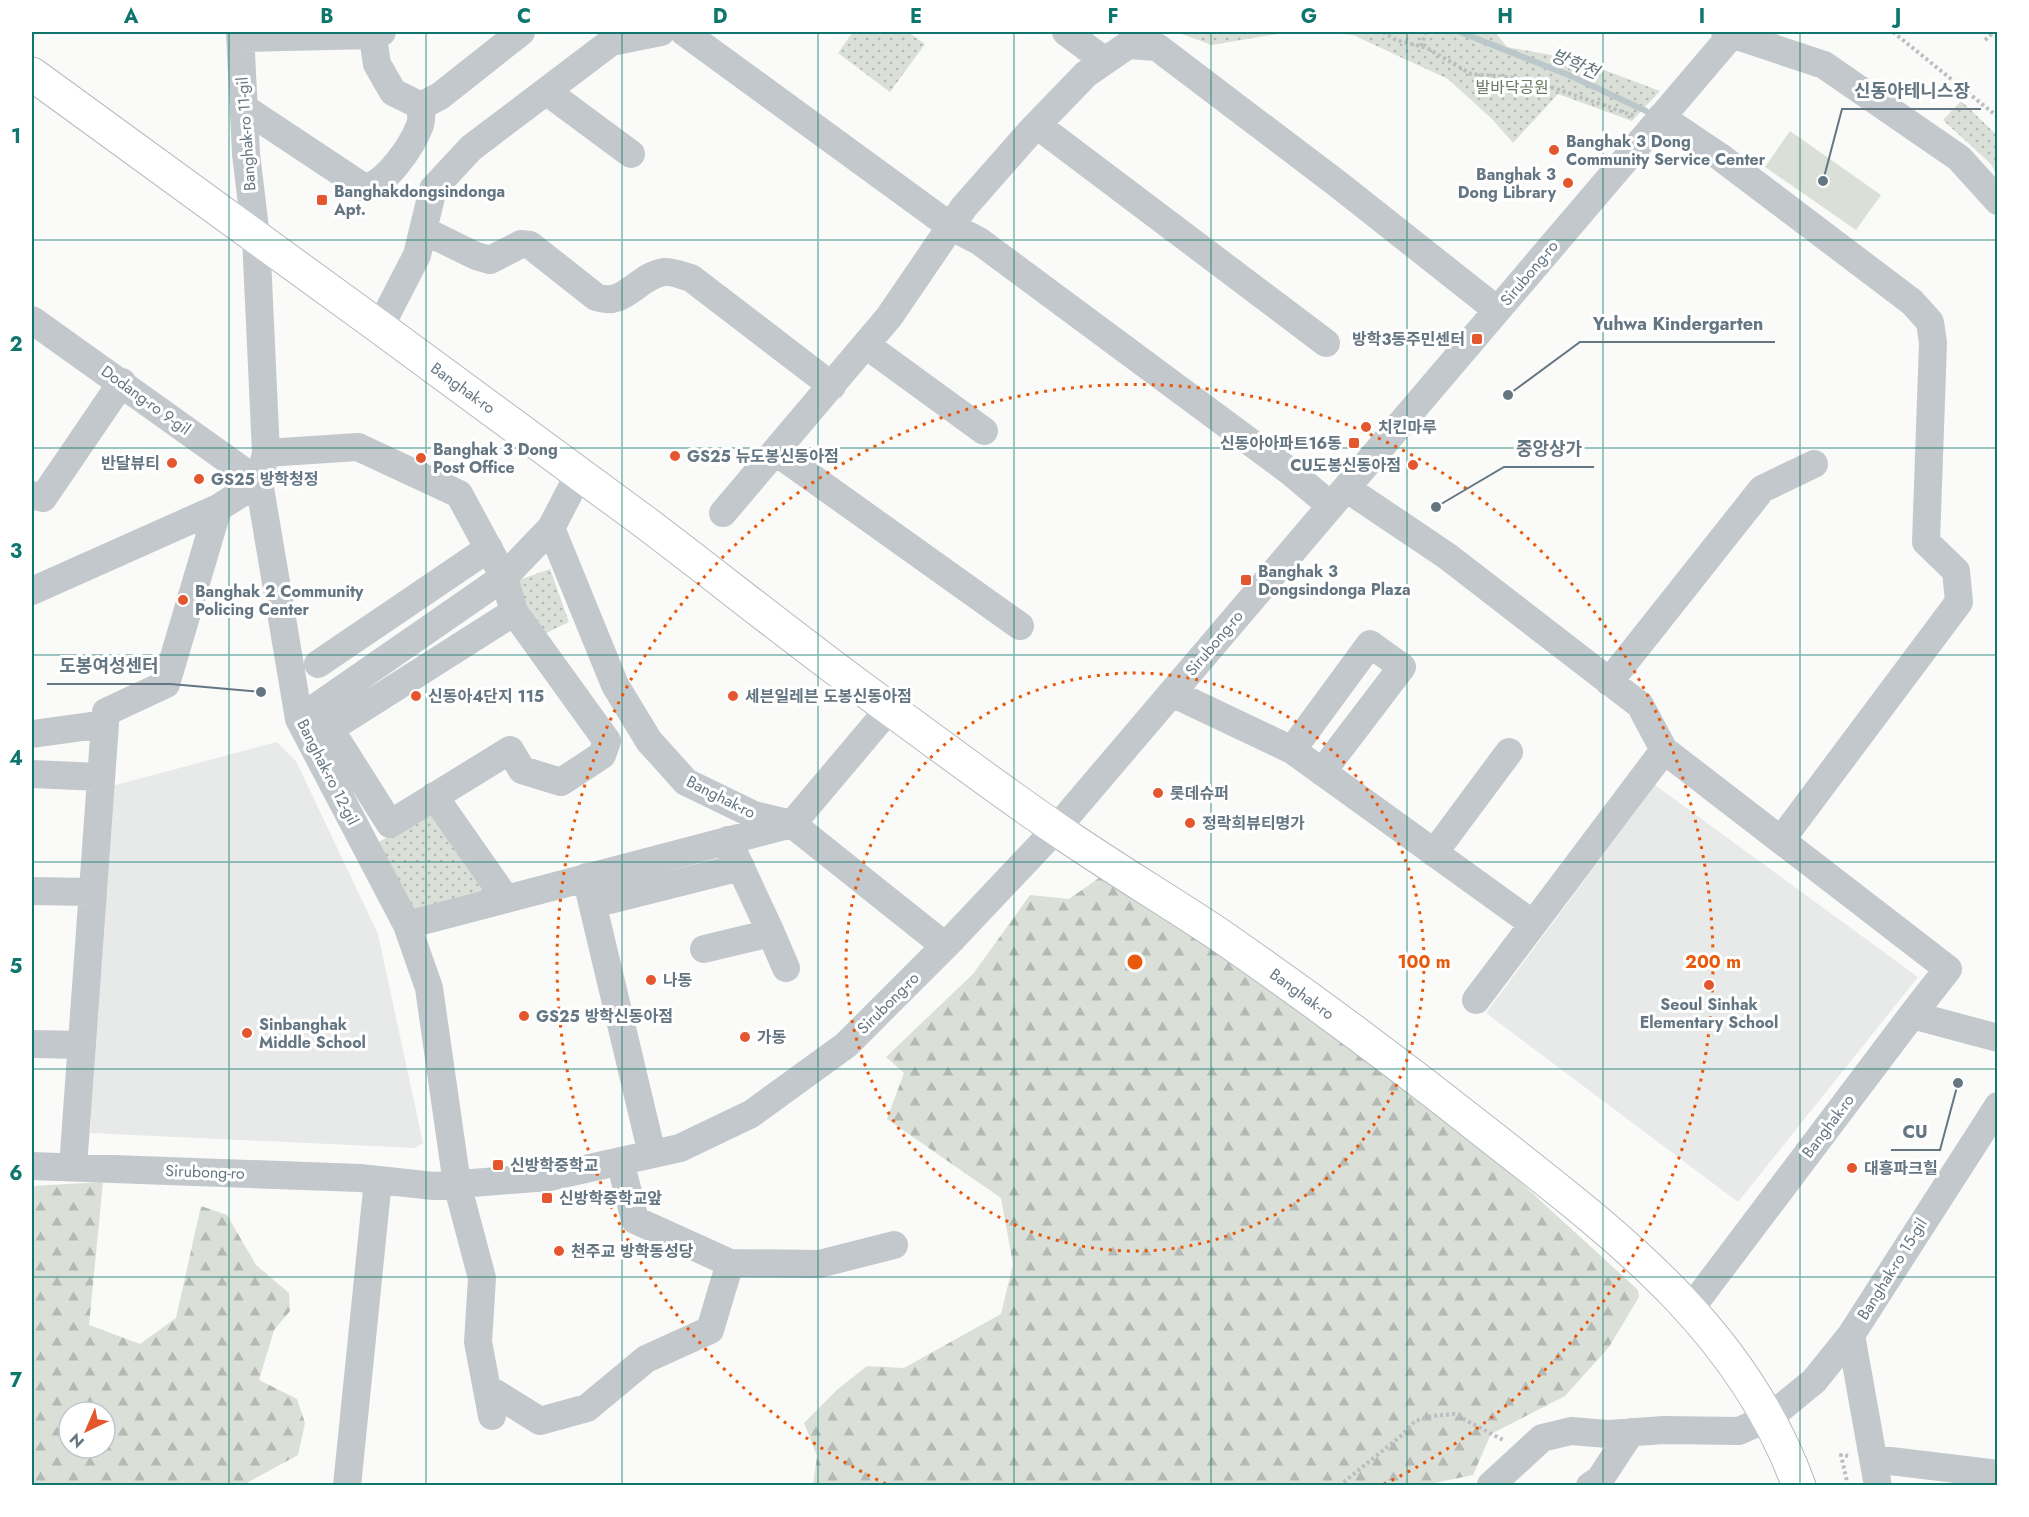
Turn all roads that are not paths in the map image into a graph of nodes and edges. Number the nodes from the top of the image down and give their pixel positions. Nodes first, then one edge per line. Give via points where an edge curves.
1 (521, 32) edge
2 (661, 32) edge
3 (684, 32) edge
4 (1066, 32) edge
5 (1730, 32) edge
6 (375, 33) edge
7 (240, 35) edge
8 (1105, 61) junction
9 (32, 74) edge
10 (546, 91) junction
11 (421, 106) junction
12 (244, 108) junction
13 (1658, 121) junction
14 (1037, 125) junction
15 (631, 154) dead end
16 (1998, 201) edge
17 (950, 226) junction
18 (423, 230) junction
19 (256, 237) junction
20 (1497, 310) junction
21 (33, 323) edge
22 (380, 327) junction
23 (1326, 343) dead end
24 (866, 345) junction
25 (122, 382) junction
26 (832, 386) junction
27 (984, 431) dead end
28 (776, 452) junction
29 (266, 453) junction
30 (1814, 464) dead end
31 (579, 474) junction
32 (259, 482) junction
33 (32, 495) edge
34 (1338, 497) junction
35 (218, 508) junction
36 (723, 513) dead end
37 (551, 528) junction
38 (489, 548) junction
39 (504, 577) junction
40 (32, 591) edge
41 (514, 612) junction
42 (1020, 626) dead end
43 (318, 664) dead end
44 (1609, 682) junction
45 (1172, 693) junction
46 (889, 709) junction
47 (299, 719) junction
48 (105, 724) junction
49 (32, 734) edge
50 (1292, 750) junction
51 (1664, 750) junction
52 (1509, 752) dead end
53 (1322, 772) junction
54 (32, 774) edge
55 (100, 777) junction
56 (434, 796) junction
57 (792, 824) junction
58 (1056, 829) junction
59 (728, 840) junction
60 (1781, 840) junction
61 (1434, 853) junction
62 (741, 867) junction
63 (586, 878) junction
64 (32, 891) edge
65 (92, 892) junction
66 (506, 899) junction
67 (609, 900) dead end
68 (1533, 924) junction
69 (407, 925) junction
70 (771, 933) junction
71 (945, 946) junction
72 (704, 949) dead end
73 (786, 968) dead end
74 (1476, 1000) dead end
75 (1912, 1015) junction
76 (1998, 1038) edge
77 (32, 1044) edge
78 (82, 1045) junction
79 (1998, 1106) edge
80 (652, 1154) junction
81 (620, 1161) junction
82 (32, 1166) edge
83 (73, 1167) junction
84 (378, 1180) junction
85 (457, 1184) junction
86 (894, 1245) dead end
87 (730, 1263) junction
88 (1691, 1308) junction
89 (1851, 1335) junction
90 (487, 1388) junction
91 (492, 1416) dead end
92 (1770, 1417) junction
93 (1631, 1432) junction
94 (1876, 1472) edge
95 (1998, 1474) edge
96 (347, 1485) edge
97 (1491, 1485) edge
98 (1590, 1485) edge
99 (1799, 1485) edge

1 - 11 street via 440,96
2 - 10 street via 611,42
3 - 17 street
4 - 8 street
5 - 13 street, Sirubong-ro
5 - 16 street via 1824,65 1959,158
6 - 7 street
6 - 11 street via 377,64 393,92
7 - 12 street, Banghak-ro 11-gil
8 - 14 street via 1086,74
8 - 20 street via 1128,45 1157,47
9 - 19 main road, Banghak-ro
10 - 15 street
10 - 18 street via 471,148 433,189
11 - 12 street via 420,124 405,152 380,183 370,188
12 - 19 street, Banghak-ro 11-gil
13 - 20 street, Sirubong-ro
13 - 60 street via 1719,156 1912,302 1930,322 1933,343 1926,542 1956,571 1959,602
14 - 17 street
14 - 23 street
17 - 24 street
17 - 34 street via 979,241 1292,472
18 - 22 street via 417,255
18 - 26 street via 490,260 521,244 530,245 603,300 627,294 655,274 667,272 692,278
19 - 22 main road, Banghak-ro
19 - 29 street, Banghak-ro 12-gil
20 - 34 street, Sirubong-ro
21 - 25 street, Dodang-ro 9-gil
22 - 31 main road, Banghak-ro
24 - 26 street
24 - 27 street
25 - 32 street, Dodang-ro 9-gil
25 - 33 street via 43,498
26 - 28 street
28 - 36 street
28 - 42 street
29 - 32 street, Banghak-ro 12-gil
29 - 38 street via 358,447 459,494
30 - 44 street via 1762,489
31 - 37 street
31 - 46 main road, Banghak-ro
32 - 35 street
32 - 47 street, Banghak-ro 12-gil
34 - 44 street via 1447,556
34 - 45 street, Sirubong-ro
35 - 40 street
35 - 48 street via 166,684 106,712
37 - 39 street
37 - 57 street, Banghak-ro via 615,685 649,741 686,782 754,815
38 - 39 street
38 - 43 street
39 - 41 street
39 - 47 street
41 - 56 street via 607,741 602,755 561,782 522,770 510,750
41 - 56 street via 330,729 390,824
44 - 51 street via 1640,705
45 - 50 street
45 - 58 street, Sirubong-ro
46 - 57 street
46 - 58 main road, Banghak-ro
47 - 69 street, Banghak-ro 12-gil
48 - 49 street
48 - 55 street
50 - 53 street
50 - 53 street via 1370,644 1402,667
51 - 60 street
51 - 68 street
52 - 61 street
53 - 61 street
54 - 55 street
55 - 65 street
56 - 66 street
57 - 59 street, Banghak-ro
57 - 71 street, Banghak-ro
58 - 71 street, Sirubong-ro
58 - 88 main road, Banghak-ro via 1214,932 1414,1076 1651,1268
59 - 62 street
59 - 63 street, Banghak-ro
60 - 75 street, Banghak-ro via 1948,969
61 - 68 street
62 - 67 street
62 - 70 street
63 - 66 street, Banghak-ro
63 - 80 street
64 - 65 street
65 - 78 street
66 - 69 street, Banghak-ro
68 - 74 street
69 - 85 street, Banghak-ro 12-gil via 429,988
70 - 72 street
70 - 73 street
71 - 80 street, Sirubong-ro via 846,1045 752,1114 680,1148
75 - 76 street
75 - 88 street, Banghak-ro
77 - 78 street
78 - 83 street
79 - 89 street, Banghak-ro 15-gil
80 - 81 street, Sirubong-ro
81 - 85 street, Sirubong-ro via 549,1177
81 - 87 street via 634,1220
82 - 83 street, Sirubong-ro
83 - 84 street, Sirubong-ro
84 - 85 street, Sirubong-ro via 434,1186
84 - 96 street
85 - 90 street via 482,1278 478,1342
86 - 87 street via 819,1264
87 - 90 street via 710,1329 646,1359 587,1408 540,1421
88 - 92 main road, Banghak-ro via 1743,1373
89 - 92 street, Banghak-ro 15-gil via 1814,1381
89 - 94 street
90 - 91 street
92 - 93 street via 1739,1431
92 - 99 main road, Banghak-ro
93 - 97 street via 1571,1431 1542,1438
93 - 98 street via 1600,1479
94 - 95 street

